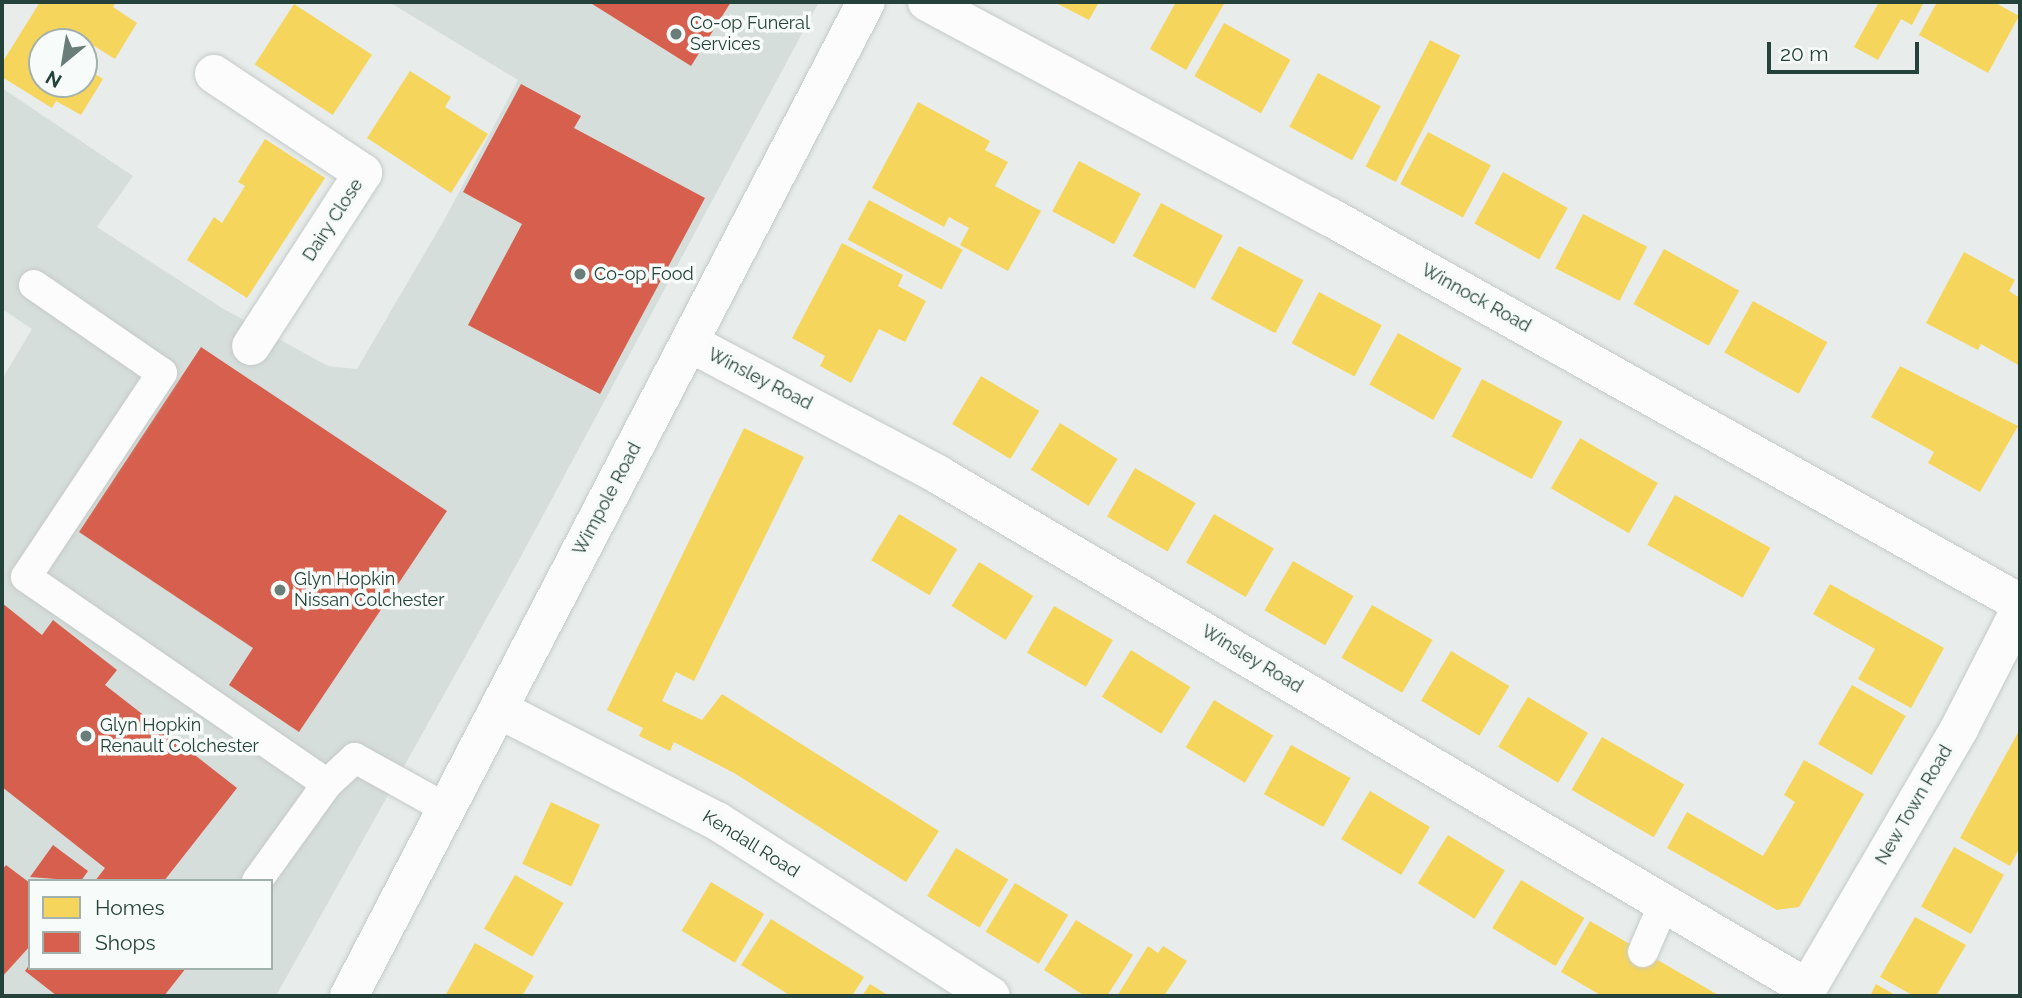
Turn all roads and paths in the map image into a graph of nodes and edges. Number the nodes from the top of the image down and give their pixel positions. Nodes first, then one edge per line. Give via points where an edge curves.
1 (866, 2) edge
2 (927, 2) edge
3 (214, 74) dead end
4 (34, 285) dead end
5 (690, 343) junction
6 (251, 346) dead end
7 (2020, 603) edge
8 (2020, 610) edge
9 (500, 710) junction
10 (327, 784) junction
11 (447, 809) junction
12 (258, 879) edge
13 (1664, 903) junction
14 (1643, 952) dead end
15 (1805, 992) edge
16 (349, 996) edge
17 (991, 996) edge

1 - 5 street, Wimpole Road
2 - 7 street, Winnock Road via 1353,230
3 - 6 street, Dairy Close via 363,173
4 - 10 lane via 162,373 26,577
5 - 9 street, Wimpole Road
5 - 13 street, Winsley Road via 937,474
8 - 15 street, New Town Road via 1960,727
9 - 11 street, Wimpole Road
9 - 17 street, Kendall Road via 717,821
10 - 11 lane via 355,758
10 - 12 lane
11 - 16 street, Wimpole Road
13 - 14 lane
13 - 15 street, Winsley Road

